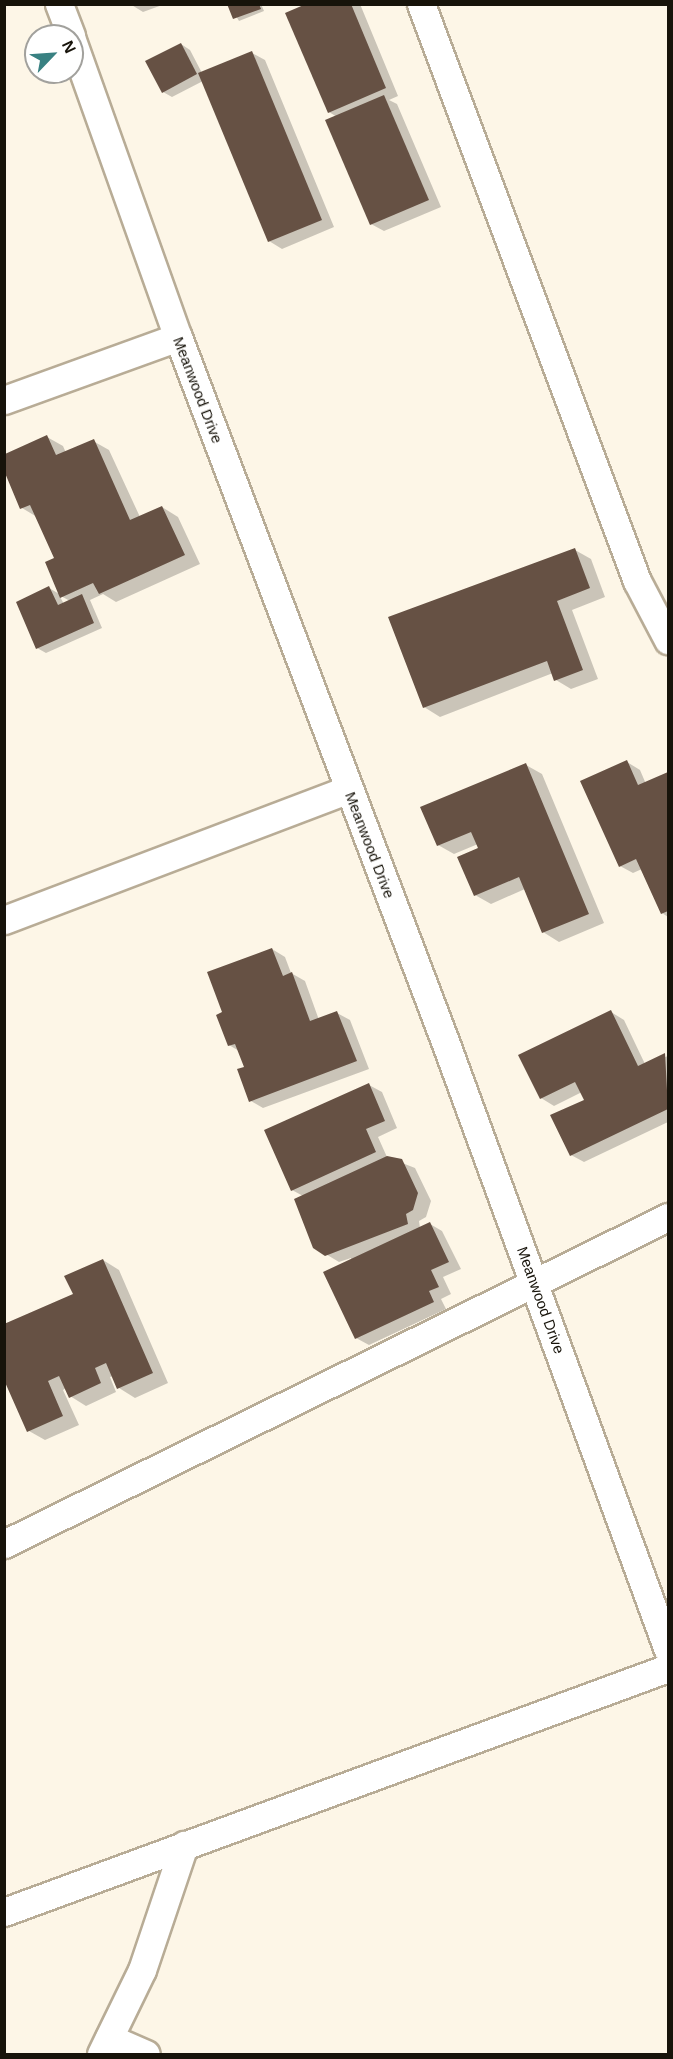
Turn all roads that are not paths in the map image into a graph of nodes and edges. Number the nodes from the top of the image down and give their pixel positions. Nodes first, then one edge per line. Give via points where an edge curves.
1 (59, 4) edge
2 (421, 4) edge
3 (66, 24) edge
4 (84, 74) edge
5 (178, 337) junction
6 (4, 400) edge
7 (669, 640) edge
8 (348, 789) junction
9 (4, 920) edge
10 (669, 1216) edge
11 (534, 1280) junction
12 (4, 1544) edge
13 (669, 1650) edge
14 (669, 1668) edge
15 (184, 1845) junction
16 (4, 1912) edge
17 (105, 2046) edge
18 (146, 2055) edge

1 - 3 street, Meanwood Drive
2 - 7 street via 637,581
4 - 5 street, Meanwood Drive
5 - 6 street
5 - 8 street, Meanwood Drive
8 - 9 street
8 - 11 street, Meanwood Drive
10 - 11 street
11 - 12 street
11 - 13 street, Meanwood Drive
14 - 15 street
15 - 16 street
15 - 17 street via 142,1970
17 - 18 street

